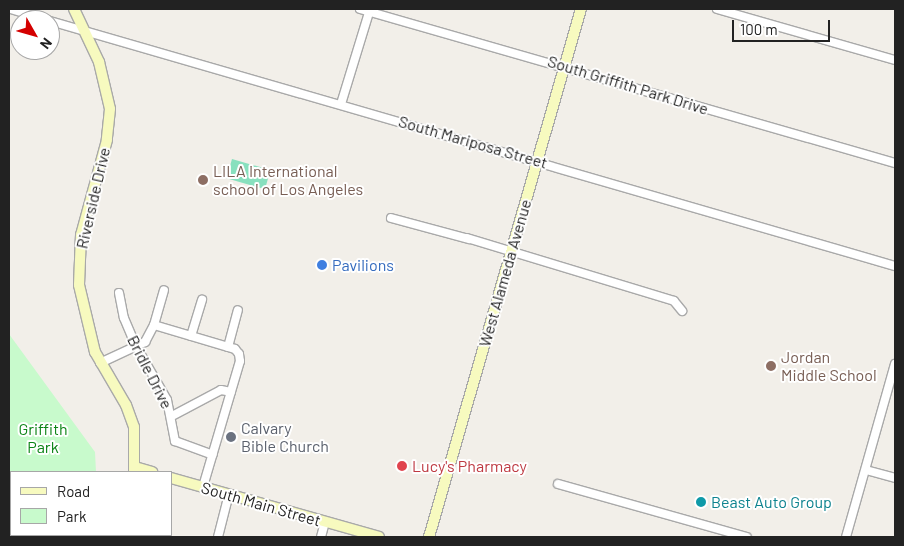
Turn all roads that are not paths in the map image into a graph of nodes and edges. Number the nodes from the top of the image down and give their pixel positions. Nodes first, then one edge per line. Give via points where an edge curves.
1 (74, 9) edge
2 (360, 9) edge
3 (581, 9) edge
4 (717, 9) edge
5 (369, 10) edge
6 (60, 24) edge
7 (85, 32) junction
8 (895, 60) edge
9 (565, 66) junction
10 (341, 104) junction
11 (538, 160) junction
12 (895, 163) edge
13 (391, 218) dead end
14 (512, 252) junction
15 (895, 266) edge
16 (164, 290) dead end
17 (119, 293) dead end
18 (202, 300) dead end
19 (238, 310) dead end
20 (682, 310) dead end
21 (154, 325) junction
22 (192, 336) junction
23 (136, 346) junction
24 (228, 347) junction
25 (100, 363) junction
26 (895, 364) edge
27 (892, 383) edge
28 (231, 392) junction
29 (172, 416) junction
30 (213, 455) junction
31 (134, 470) edge
32 (866, 470) junction
33 (172, 478) edge
34 (895, 478) edge
35 (558, 484) dead end
36 (203, 487) junction
37 (229, 494) junction
38 (325, 522) junction
39 (218, 537) edge
40 (321, 537) edge
41 (379, 537) edge
42 (429, 537) edge
43 (747, 537) edge
44 (846, 537) edge

1 - 7 main road, Riverside Drive
2 - 5 street, South Griffith Park Drive
3 - 9 main road, West Alameda Avenue
4 - 8 street
5 - 9 street, South Griffith Park Drive
5 - 10 street
6 - 7 street, South Mariposa Street
7 - 10 street, South Mariposa Street
7 - 25 main road, Riverside Drive via 104,74 110,109 107,140 81,236 78,269 82,310
9 - 11 main road, West Alameda Avenue
9 - 12 street, South Griffith Park Drive
10 - 11 street, South Mariposa Street
11 - 14 main road, West Alameda Avenue
11 - 15 street, South Mariposa Street
13 - 14 street
14 - 20 street via 674,301
14 - 42 main road, West Alameda Avenue
16 - 21 street
17 - 23 street, Bridle Drive via 124,318
18 - 22 street
19 - 24 street
21 - 22 street
21 - 23 street via 148,340
22 - 24 street
23 - 25 street
23 - 29 street, Bridle Drive via 163,390
24 - 28 street via 235,349 240,361
25 - 31 main road, Riverside Drive via 130,414 136,439
26 - 27 street
27 - 32 street
28 - 29 street via 222,390
28 - 30 street
29 - 30 street, Bridle Drive via 178,444
30 - 36 street
32 - 34 street
32 - 44 street
33 - 36 main road, South Main Street
35 - 43 street
36 - 37 main road, South Main Street
37 - 38 main road, South Main Street
37 - 39 street
38 - 40 street
38 - 41 main road, South Main Street

